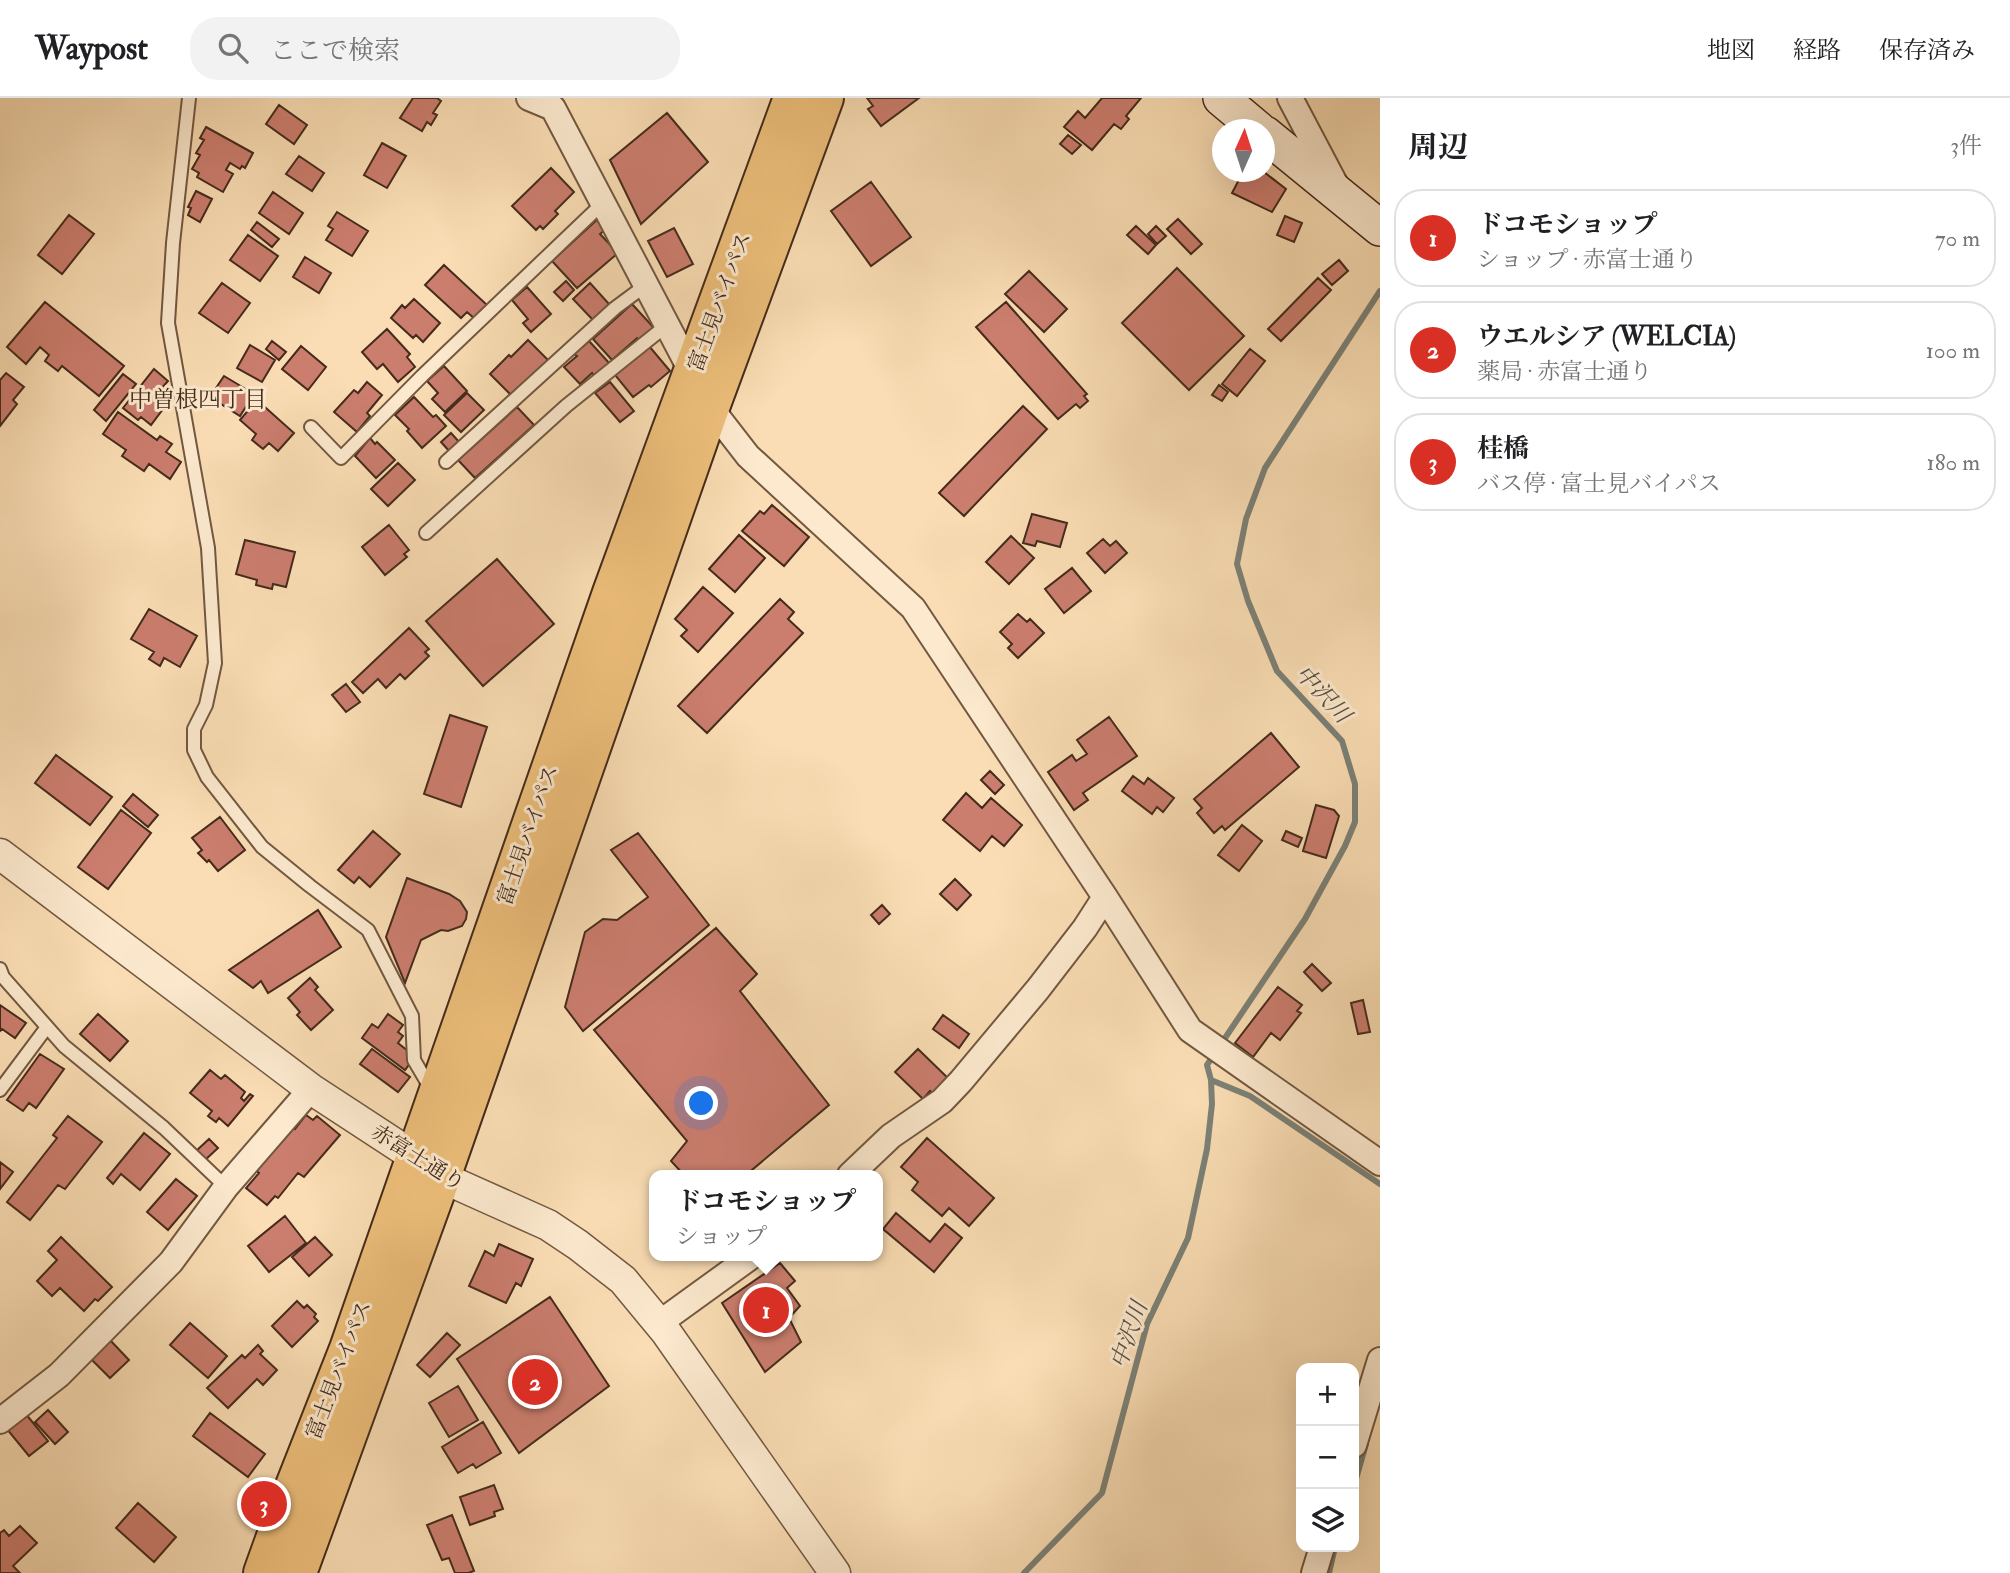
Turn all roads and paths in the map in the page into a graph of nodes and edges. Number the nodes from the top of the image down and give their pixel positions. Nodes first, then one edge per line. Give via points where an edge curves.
1 (189, 98) edge
2 (529, 98) edge
3 (793, 98) edge
4 (824, 98) edge
5 (1221, 98) edge
6 (1290, 98) edge
7 (1246, 119) edge
8 (1275, 142) edge
9 (603, 203) junction
10 (1359, 211) edge
11 (646, 285) junction
12 (667, 325) junction
13 (702, 391) junction
14 (311, 427) dead end
15 (446, 462) dead end
16 (426, 533) dead end
17 (0, 854) edge
18 (1105, 897) junction
19 (1, 976) edge
20 (47, 1027) junction
21 (311, 1089) junction
22 (0, 1090) edge
23 (436, 1098) junction
24 (1380, 1163) edge
25 (428, 1167) junction
26 (855, 1170) edge
27 (226, 1187) junction
28 (745, 1261) edge
29 (658, 1324) junction
30 (1380, 1360) edge
31 (0, 1421) edge
32 (1359, 1429) edge
33 (1320, 1552) edge
34 (263, 1573) edge
35 (297, 1573) edge
36 (835, 1573) edge
37 (1314, 1573) edge

1 - 23 lane via 169,323 208,548 215,663 206,705 194,729 194,750 207,777 262,847 368,930 412,1016 414,1060
2 - 9 street via 554,108
3 - 13 highway, 富士見バイパス
4 - 13 highway, 富士見バイパス
5 - 7 main road
6 - 10 street
8 - 10 main road
9 - 11 street
9 - 14 lane via 341,457
11 - 12 street
11 - 15 lane
12 - 13 street
12 - 16 lane via 566,406
13 - 18 street via 748,456 913,608
13 - 23 highway, 富士見バイパス via 612,593
13 - 25 highway, 富士見バイパス
17 - 21 street, 赤富士通り
18 - 24 street via 1190,1030
18 - 26 street via 1038,989 961,1081
19 - 20 lane
20 - 22 lane
20 - 27 lane
21 - 25 street, 赤富士通り
21 - 27 street
23 - 25 highway, 富士見バイパス
25 - 29 street, 赤富士通り via 548,1225 578,1245 623,1280
25 - 34 highway, 富士見バイパス via 349,1349
25 - 35 highway, 富士見バイパス
27 - 31 street via 171,1262 59,1375
28 - 29 street
29 - 36 street, 赤富士通り
30 - 32 street
33 - 37 street

